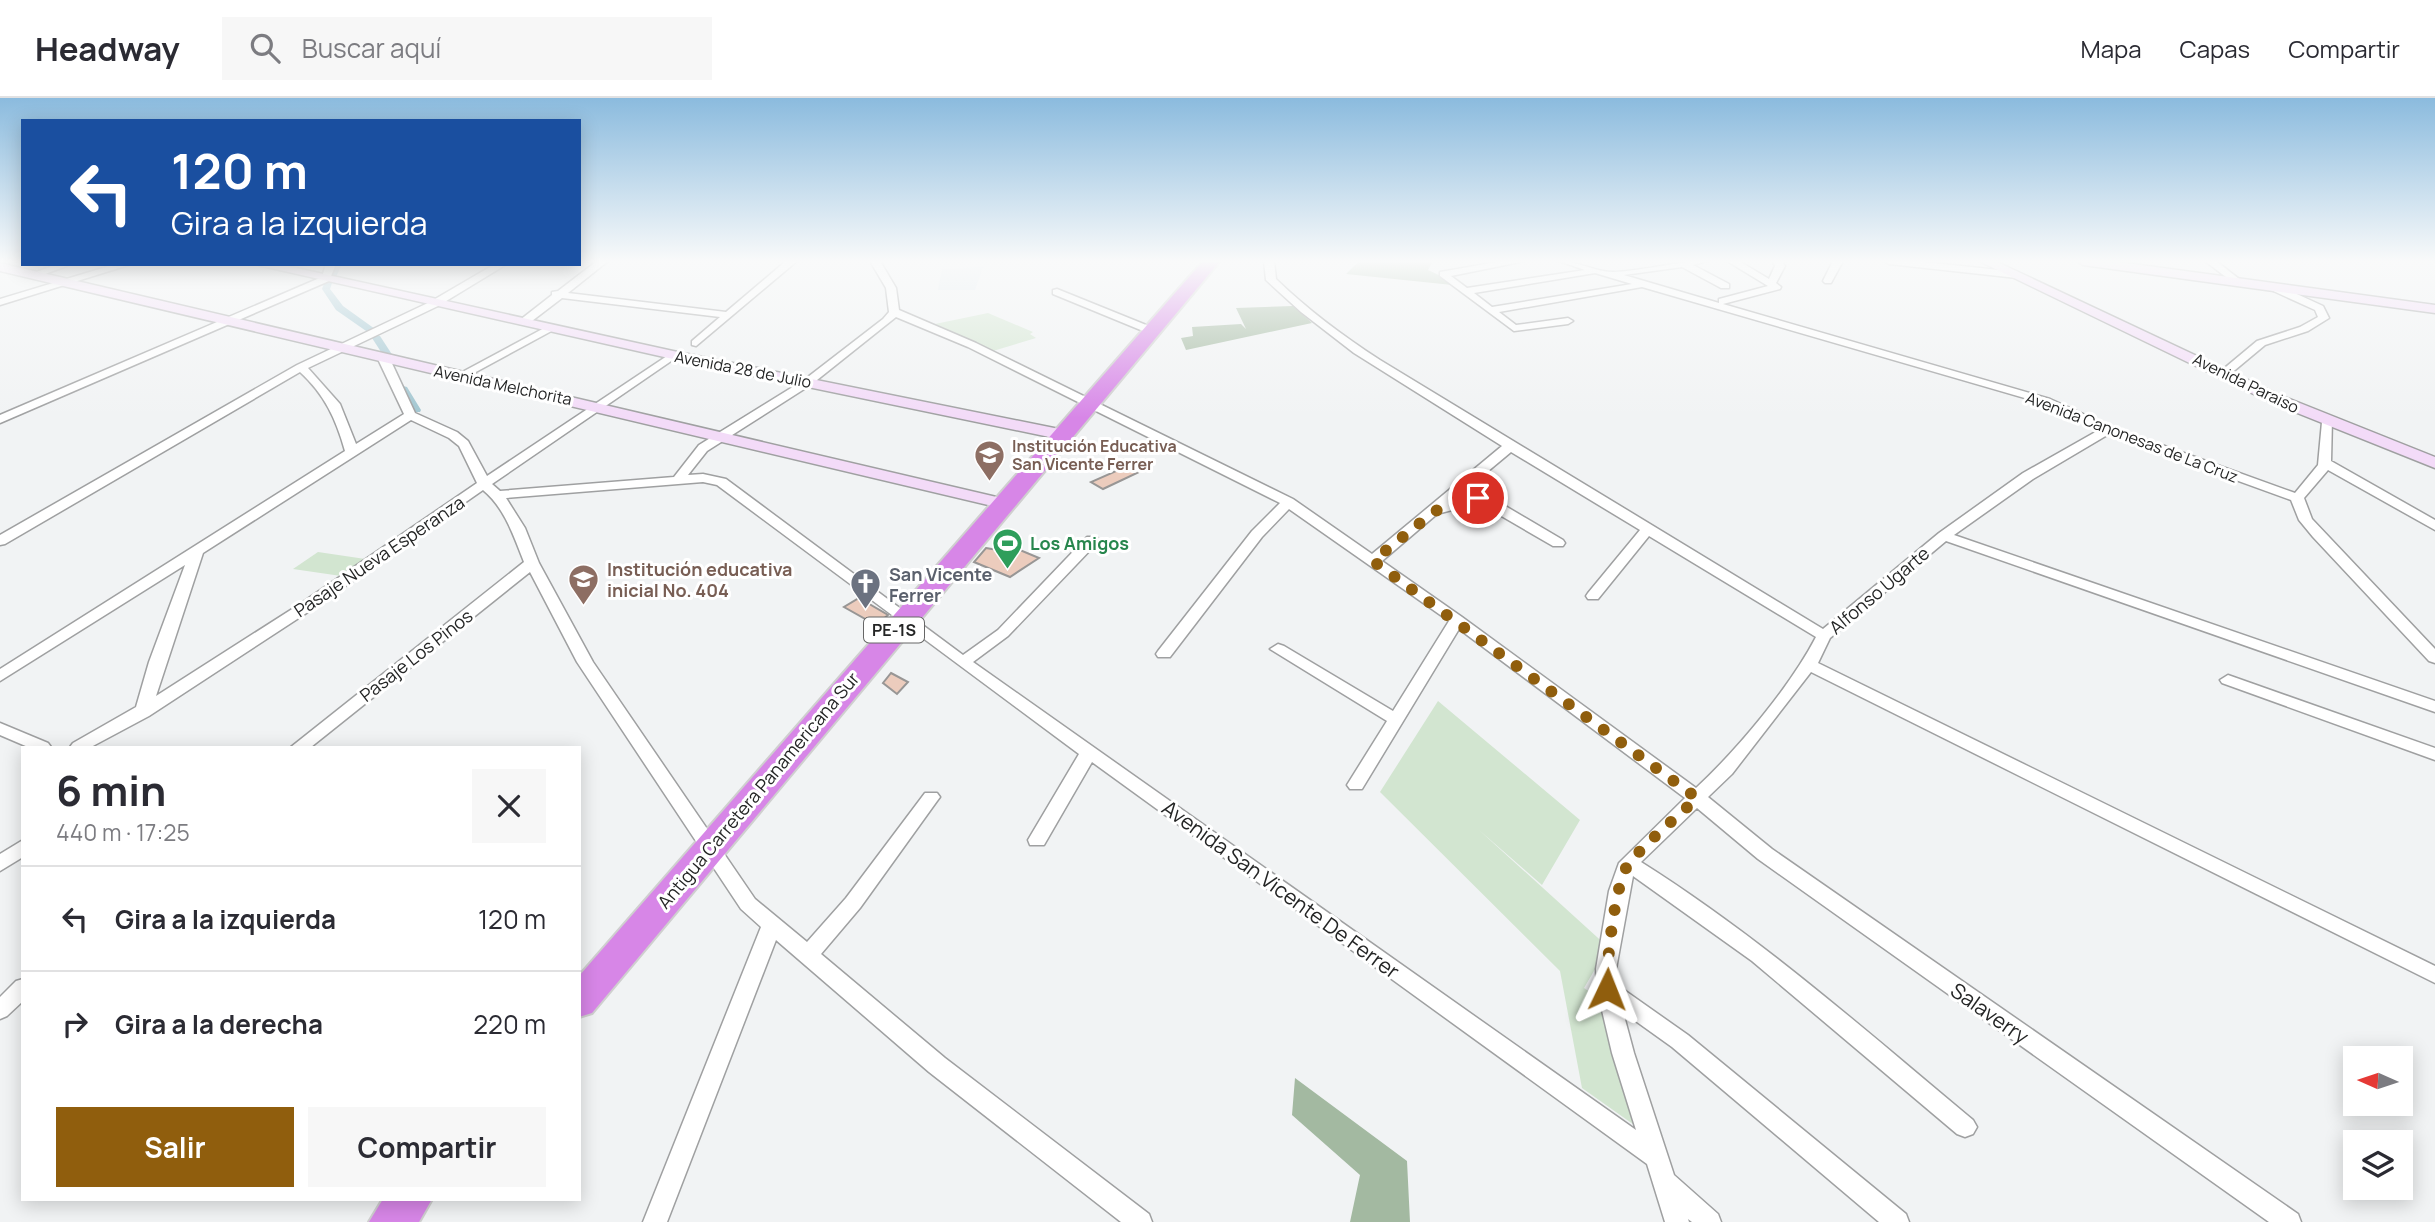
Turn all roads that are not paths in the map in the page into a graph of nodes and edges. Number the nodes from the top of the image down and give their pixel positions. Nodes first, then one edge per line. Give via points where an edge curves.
1 (188, 313) edge
2 (245, 313) edge
3 (414, 313) edge
4 (481, 313) edge
5 (534, 313) edge
6 (713, 313) edge
7 (892, 313) edge
8 (897, 313) edge
9 (1109, 313) edge
10 (1167, 313) edge
11 (1307, 313) edge
12 (1495, 313) edge
13 (1743, 313) edge
14 (2099, 313) edge
15 (2322, 313) edge
16 (726, 315) joint
17 (1568, 321) dead end
18 (524, 322) junction
19 (226, 323) junction
20 (552, 328) junction
21 (1152, 331) junction
22 (696, 343) dead end
23 (337, 349) junction
24 (673, 355) junction
25 (383, 357) junction
26 (301, 367) junction
27 (2225, 373) junction
28 (459, 377) junction
29 (808, 382) junction
30 (1090, 403) junction
31 (595, 405) junction
32 (410, 415) junction
33 (0, 419) edge
34 (2328, 422) junction
35 (2108, 430) junction
36 (720, 435) junction
37 (1064, 435) junction
38 (1510, 446) junction
39 (351, 450) junction
40 (2325, 463) junction
41 (2435, 463) edge
42 (676, 482) junction
43 (484, 484) junction
44 (496, 495) junction
45 (2297, 498) junction
46 (1289, 502) junction
47 (1005, 504) junction
48 (1435, 511) junction
49 (2435, 526) edge
50 (1648, 529) junction
51 (1944, 536) junction
52 (1, 538) edge
53 (1092, 540) dead end
54 (1558, 543) dead end
55 (196, 553) junction
56 (1373, 561) junction
57 (532, 564) junction
58 (1593, 596) dead end
59 (905, 618) junction
60 (1457, 620) junction
61 (1824, 636) junction
62 (1278, 649) dead end
63 (1164, 654) dead end
64 (2435, 657) edge
65 (963, 662) junction
66 (1809, 665) junction
67 (0, 676) edge
68 (2228, 680) dead end
69 (2435, 707) edge
70 (143, 712) junction
71 (1396, 720) junction
72 (0, 728) edge
73 (40, 746) edge
74 (81, 746) edge
75 (301, 746) edge
76 (1089, 752) junction
77 (2435, 754) edge
78 (1356, 785) dead end
79 (931, 797) dead end
80 (1697, 798) junction
81 (1037, 839) dead end
82 (710, 846) junction
83 (21, 848) edge
84 (1628, 863) junction
85 (0, 864) edge
86 (772, 925) junction
87 (807, 956) junction
88 (2435, 975) edge
89 (21, 989) edge
90 (1607, 989) junction
91 (581, 1000) edge
92 (0, 1010) edge
93 (1965, 1127) dead end
94 (1660, 1170) junction
95 (409, 1201) edge
96 (391, 1222) edge
97 (655, 1222) edge
98 (1140, 1222) edge
99 (1677, 1222) edge
100 (1709, 1222) edge
101 (1897, 1222) edge
102 (2289, 1222) edge

1 - 19 main road, Avenida Melchorita
2 - 19 street
3 - 23 street
4 - 18 main road, Avenida 28 de Julio
5 - 18 street
6 - 16 street
7 - 29 street
8 - 30 street, Salaverry
9 - 21 street
10 - 21 highway, Antigua Carretera Panamericana Sur / PE-1S
11 - 38 street via 1414,388
12 - 17 street via 1516,329
13 - 35 street, Avenida Canonesas de La Cruz via 2046,401
14 - 27 main road, Avenida Paraiso
15 - 27 street via 2324,318 2304,329 2261,343
16 - 22 street
18 - 20 main road, Avenida 28 de Julio
19 - 23 main road, Avenida Melchorita
19 - 33 street
20 - 24 main road, Avenida 28 de Julio
20 - 28 street
21 - 30 highway, Antigua Carretera Panamericana Sur / PE-1S
23 - 25 main road, Avenida Melchorita
23 - 26 street
24 - 29 main road, Avenida 28 de Julio
24 - 31 street, Pasaje Nueva Esperanza
25 - 28 main road, Avenida Melchorita
25 - 32 street
26 - 39 street via 327,390 346,428
26 - 52 street
27 - 34 main road, Avenida Paraiso
28 - 31 main road, Avenida Melchorita
29 - 36 street
29 - 37 main road, Avenida 28 de Julio
30 - 37 highway, Antigua Carretera Panamericana Sur / PE-1S
30 - 46 street, Salaverry
31 - 36 main road, Avenida Melchorita
31 - 43 street, Pasaje Nueva Esperanza
32 - 39 street
32 - 43 street via 464,444
34 - 40 street
34 - 41 main road, Avenida Paraiso
35 - 45 street, Avenida Canonesas de La Cruz
35 - 51 street, Alfonso Ugarte via 2028,476
36 - 42 street via 703,448
36 - 47 main road, Avenida Melchorita
37 - 47 highway, Antigua Carretera Panamericana Sur / PE-1S
38 - 48 street
38 - 50 street
39 - 55 street
40 - 45 street
40 - 49 street
42 - 44 street
42 - 59 street, Avenida San Vicente De Ferrer via 703,478 721,482
43 - 44 street
43 - 70 street, Pasaje Nueva Esperanza
44 - 57 street via 518,528
45 - 64 street via 2318,534
46 - 56 street, Salaverry
46 - 63 street via 1257,534
47 - 59 highway, Antigua Carretera Panamericana Sur / PE-1S
48 - 54 street via 1472,499 1485,500
48 - 56 street
50 - 58 street
50 - 61 street
51 - 61 street, Alfonso Ugarte
51 - 69 street
53 - 65 street via 1003,633
55 - 67 street
55 - 70 street
56 - 60 street, Salaverry
57 - 75 street, Pasaje Los Pinos
57 - 82 street via 585,662
59 - 65 street, Avenida San Vicente De Ferrer
59 - 82 highway, Antigua Carretera Panamericana Sur / PE-1S
60 - 71 street
60 - 80 street, Salaverry
61 - 66 street, Alfonso Ugarte
62 - 71 street
65 - 76 street, Avenida San Vicente De Ferrer
66 - 80 street, Alfonso Ugarte via 1726,770
66 - 88 street
68 - 77 street
70 - 74 street, Pasaje Nueva Esperanza
71 - 78 street
72 - 73 street
76 - 81 street
76 - 94 street, Avenida San Vicente De Ferrer
79 - 87 street via 853,903
80 - 84 street, Alfonso Ugarte
80 - 102 street, Salaverry via 1765,854
82 - 86 street via 748,904
82 - 91 highway, Antigua Carretera Panamericana Sur / PE-1S
83 - 85 street
84 - 90 street via 1606,969
84 - 93 street via 1676,892 1749,949
86 - 87 street
86 - 97 street
87 - 98 street via 937,1065
89 - 92 street
90 - 94 street
90 - 101 street via 1680,1041
94 - 99 street
94 - 100 street, Avenida San Vicente De Ferrer
95 - 96 highway

